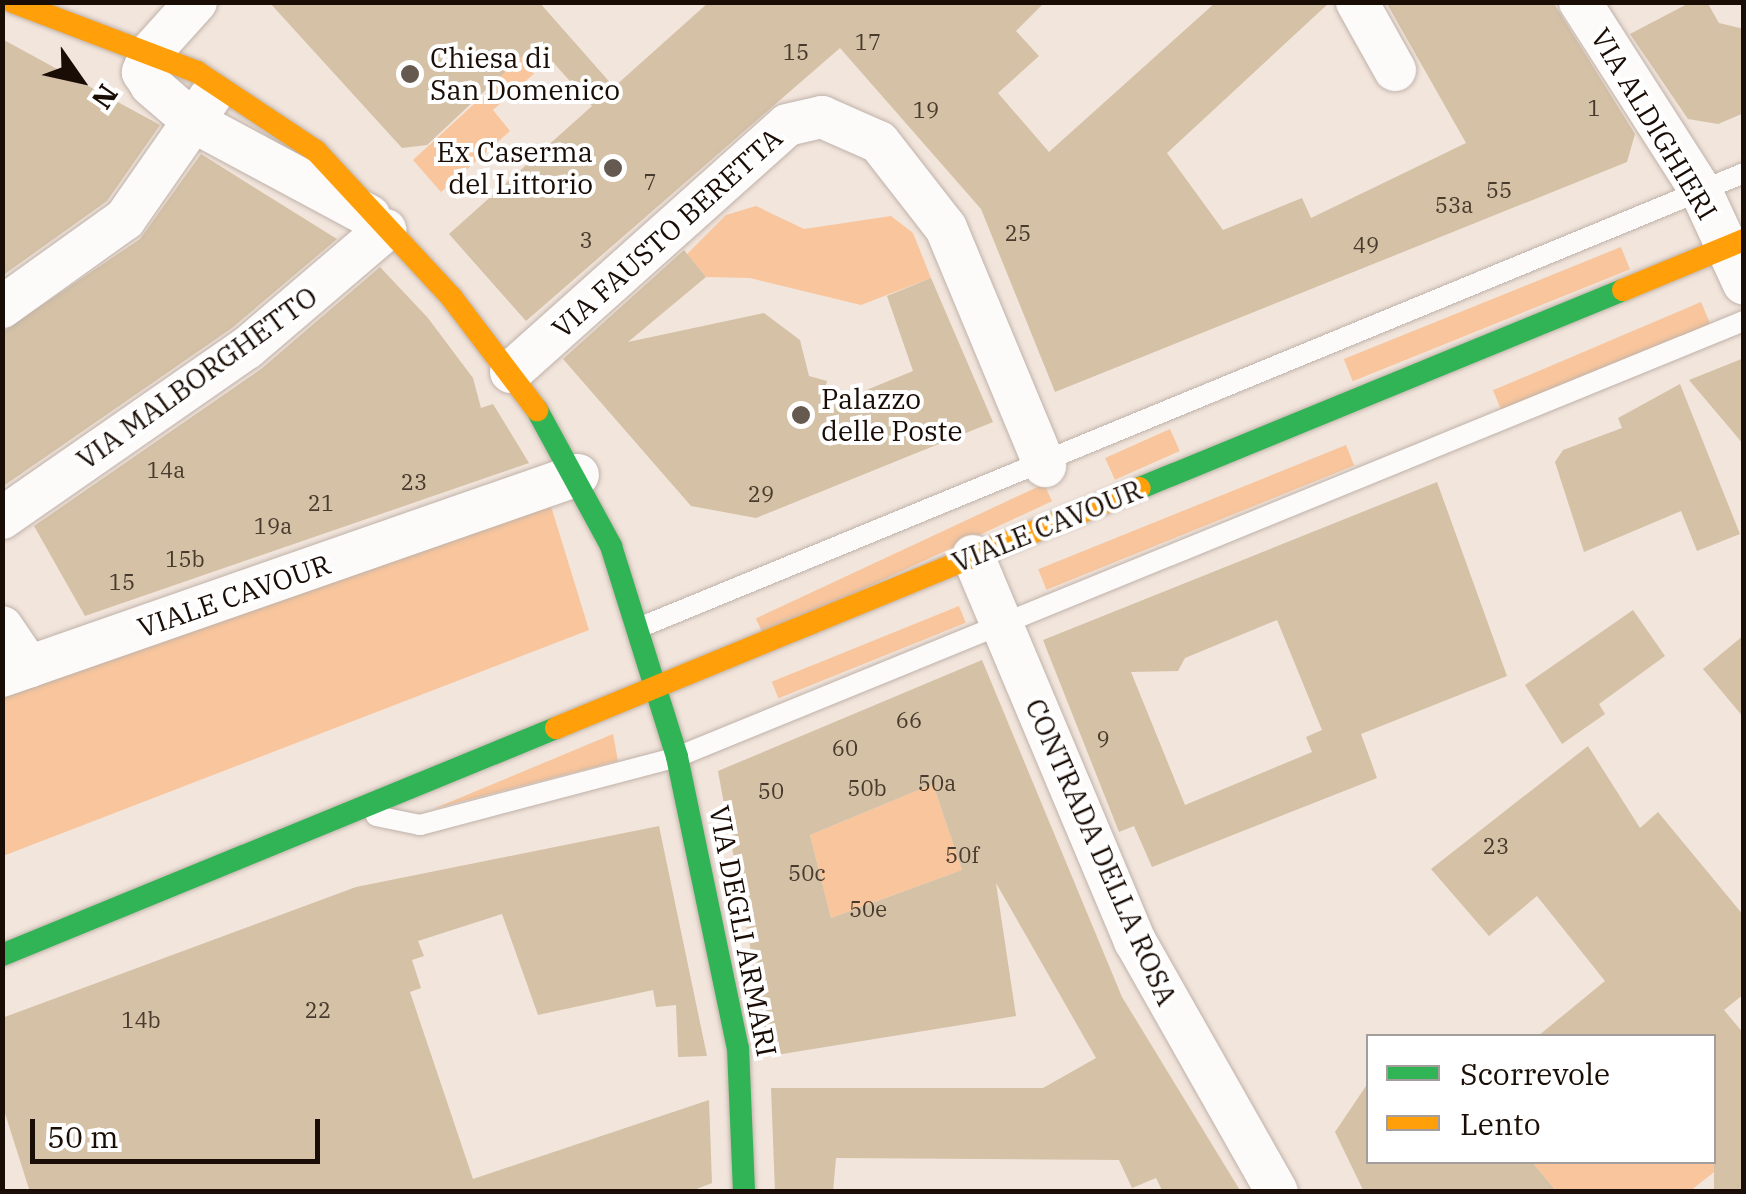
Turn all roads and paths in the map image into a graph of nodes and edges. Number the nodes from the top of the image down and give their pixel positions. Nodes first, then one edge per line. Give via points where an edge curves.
1 (13, 2) edge
2 (1357, 2) edge
3 (1580, 2) edge
4 (195, 4) edge
5 (150, 52) junction
6 (1395, 70) dead end
7 (224, 85) junction
8 (194, 122) junction
9 (1744, 173) edge
10 (1700, 191) junction
11 (377, 223) junction
12 (1738, 257) edge
13 (2, 307) edge
14 (1744, 321) edge
15 (511, 372) junction
16 (1045, 466) junction
17 (578, 475) junction
18 (2, 518) edge
19 (973, 556) junction
20 (1001, 624) junction
21 (2, 627) edge
22 (639, 628) junction
23 (16, 672) edge
24 (658, 686) junction
25 (676, 757) junction
26 (351, 812) junction
27 (2, 955) edge
28 (744, 1192) edge
29 (1277, 1192) edge

1 - 5 street, VIA DEGLI ARMARI via 82,35
2 - 6 street
3 - 10 street, VIA ALDIGHIERI
4 - 5 street
4 - 7 street via 188,39
5 - 7 street, VIA DEGLI ARMARI
5 - 8 street via 146,78
7 - 8 street
7 - 11 street, VIA DEGLI ARMARI via 316,151
8 - 11 street
8 - 13 street via 126,219
9 - 10 lane, VIALE CAVOUR
10 - 12 street, VIA ALDIGHIERI
10 - 16 lane, VIALE CAVOUR
11 - 15 street, VIA DEGLI ARMARI
11 - 18 street, VIA MALBORGHETTO via 247,348
12 - 19 street, VIALE CAVOUR
14 - 20 lane
15 - 16 street, VIA FAUSTO BERETTA via 787,125 822,117 880,142 946,228
15 - 17 street, VIA DEGLI ARMARI
16 - 22 lane, VIALE CAVOUR
17 - 22 street, VIA DEGLI ARMARI
17 - 23 street, VIALE CAVOUR
19 - 20 street, CONTRADA DELLA ROSA
19 - 24 street, VIALE CAVOUR
20 - 25 lane
20 - 29 street, CONTRADA DELLA ROSA via 1135,941
21 - 23 street
22 - 24 street, VIA DEGLI ARMARI
24 - 25 street, VIA DEGLI ARMARI
24 - 26 street, VIALE CAVOUR
25 - 26 lane via 420,825
25 - 28 street, VIA DEGLI ARMARI via 738,1048
26 - 27 street, VIALE CAVOUR

